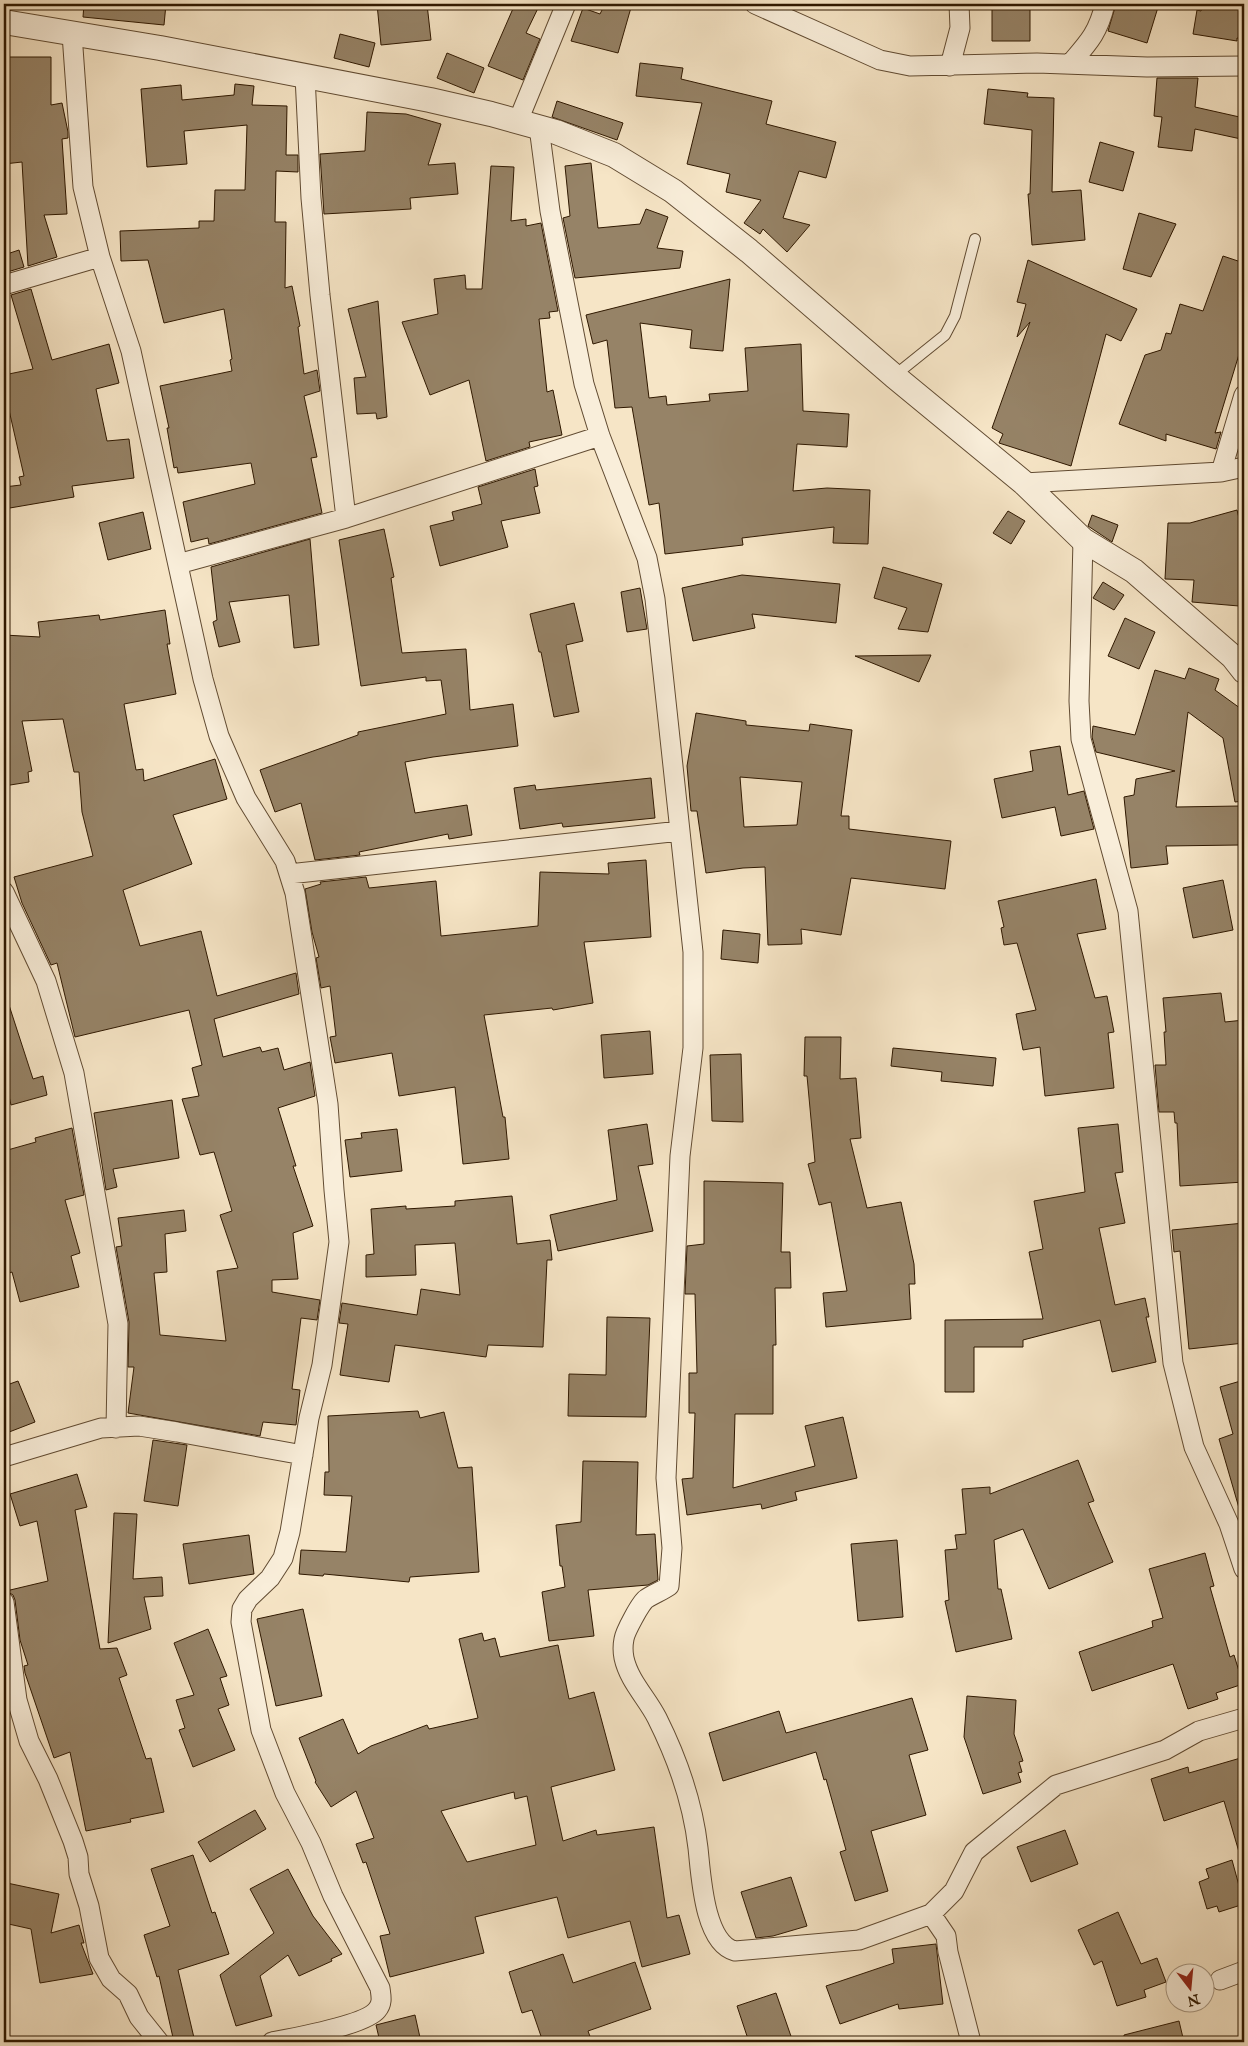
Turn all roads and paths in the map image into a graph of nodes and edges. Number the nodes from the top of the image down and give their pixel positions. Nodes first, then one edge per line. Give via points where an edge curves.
1 (566, 4) edge
2 (755, 4) edge
3 (959, 4) edge
4 (1104, 4) edge
5 (4, 22) edge
6 (72, 34) junction
7 (1070, 64) junction
8 (950, 66) junction
9 (1244, 66) edge
10 (305, 76) junction
11 (528, 124) junction
12 (975, 239) dead end
13 (100, 257) junction
14 (4, 285) edge
15 (894, 376) junction
16 (1244, 395) edge
17 (600, 436) junction
18 (1244, 467) edge
19 (1221, 472) junction
20 (1024, 484) junction
21 (346, 518) junction
22 (1083, 540) junction
23 (178, 564) junction
24 (1244, 671) edge
25 (680, 832) junction
26 (289, 874) junction
27 (4, 892) edge
28 (116, 1428) junction
29 (303, 1455) junction
30 (4, 1457) edge
31 (1244, 1569) edge
32 (4, 1602) edge
33 (1244, 1718) edge
34 (931, 1914) junction
35 (1244, 1971) edge
36 (1220, 1980) dead end
37 (159, 2042) edge
38 (278, 2042) edge
39 (972, 2042) edge

1 - 11 street
2 - 8 street via 880,60 910,66
3 - 8 street via 960,28
4 - 7 street via 1092,39
5 - 6 street
6 - 10 street
6 - 13 street via 83,186
7 - 8 street
7 - 9 street
10 - 11 street via 438,102
10 - 21 street via 313,218
11 - 15 street via 614,155 673,191 749,251
11 - 17 street via 550,211 582,374
12 - 15 lane via 955,316 945,335
13 - 14 street
13 - 23 street via 131,350
15 - 20 street
16 - 19 street
17 - 21 street
17 - 25 street via 647,558 652,582
18 - 19 street
19 - 20 street
20 - 22 street
21 - 23 street
22 - 24 street via 1134,571 1233,657
22 - 31 street via 1081,739 1128,911 1172,1363 1194,1447 1229,1524
23 - 26 street via 219,736 246,798 286,861
25 - 26 street
25 - 34 street via 693,952 693,1048 680,1156 666,1478 672,1548 669,1586 644,1600 624,1638 624,1657 674,1756 695,1824 704,1893 713,1930 728,1949 859,1940
26 - 29 street via 295,893 328,1104 339,1242 322,1365
27 - 28 street via 46,981 74,1073 118,1324
28 - 29 street via 139,1426
28 - 30 street via 101,1428
29 - 38 street via 283,1558 270,1578 248,1599 242,1609 241,1622 261,1730 285,1793 380,1988 382,2002 377,2011 361,2020
32 - 37 street via 17,1700 29,1741 73,1841 99,1958 111,1979 128,1994 139,2017
33 - 34 street via 1199,1731 1165,1750 1056,1785 974,1852 954,1891
34 - 39 street via 946,1936
35 - 36 street

